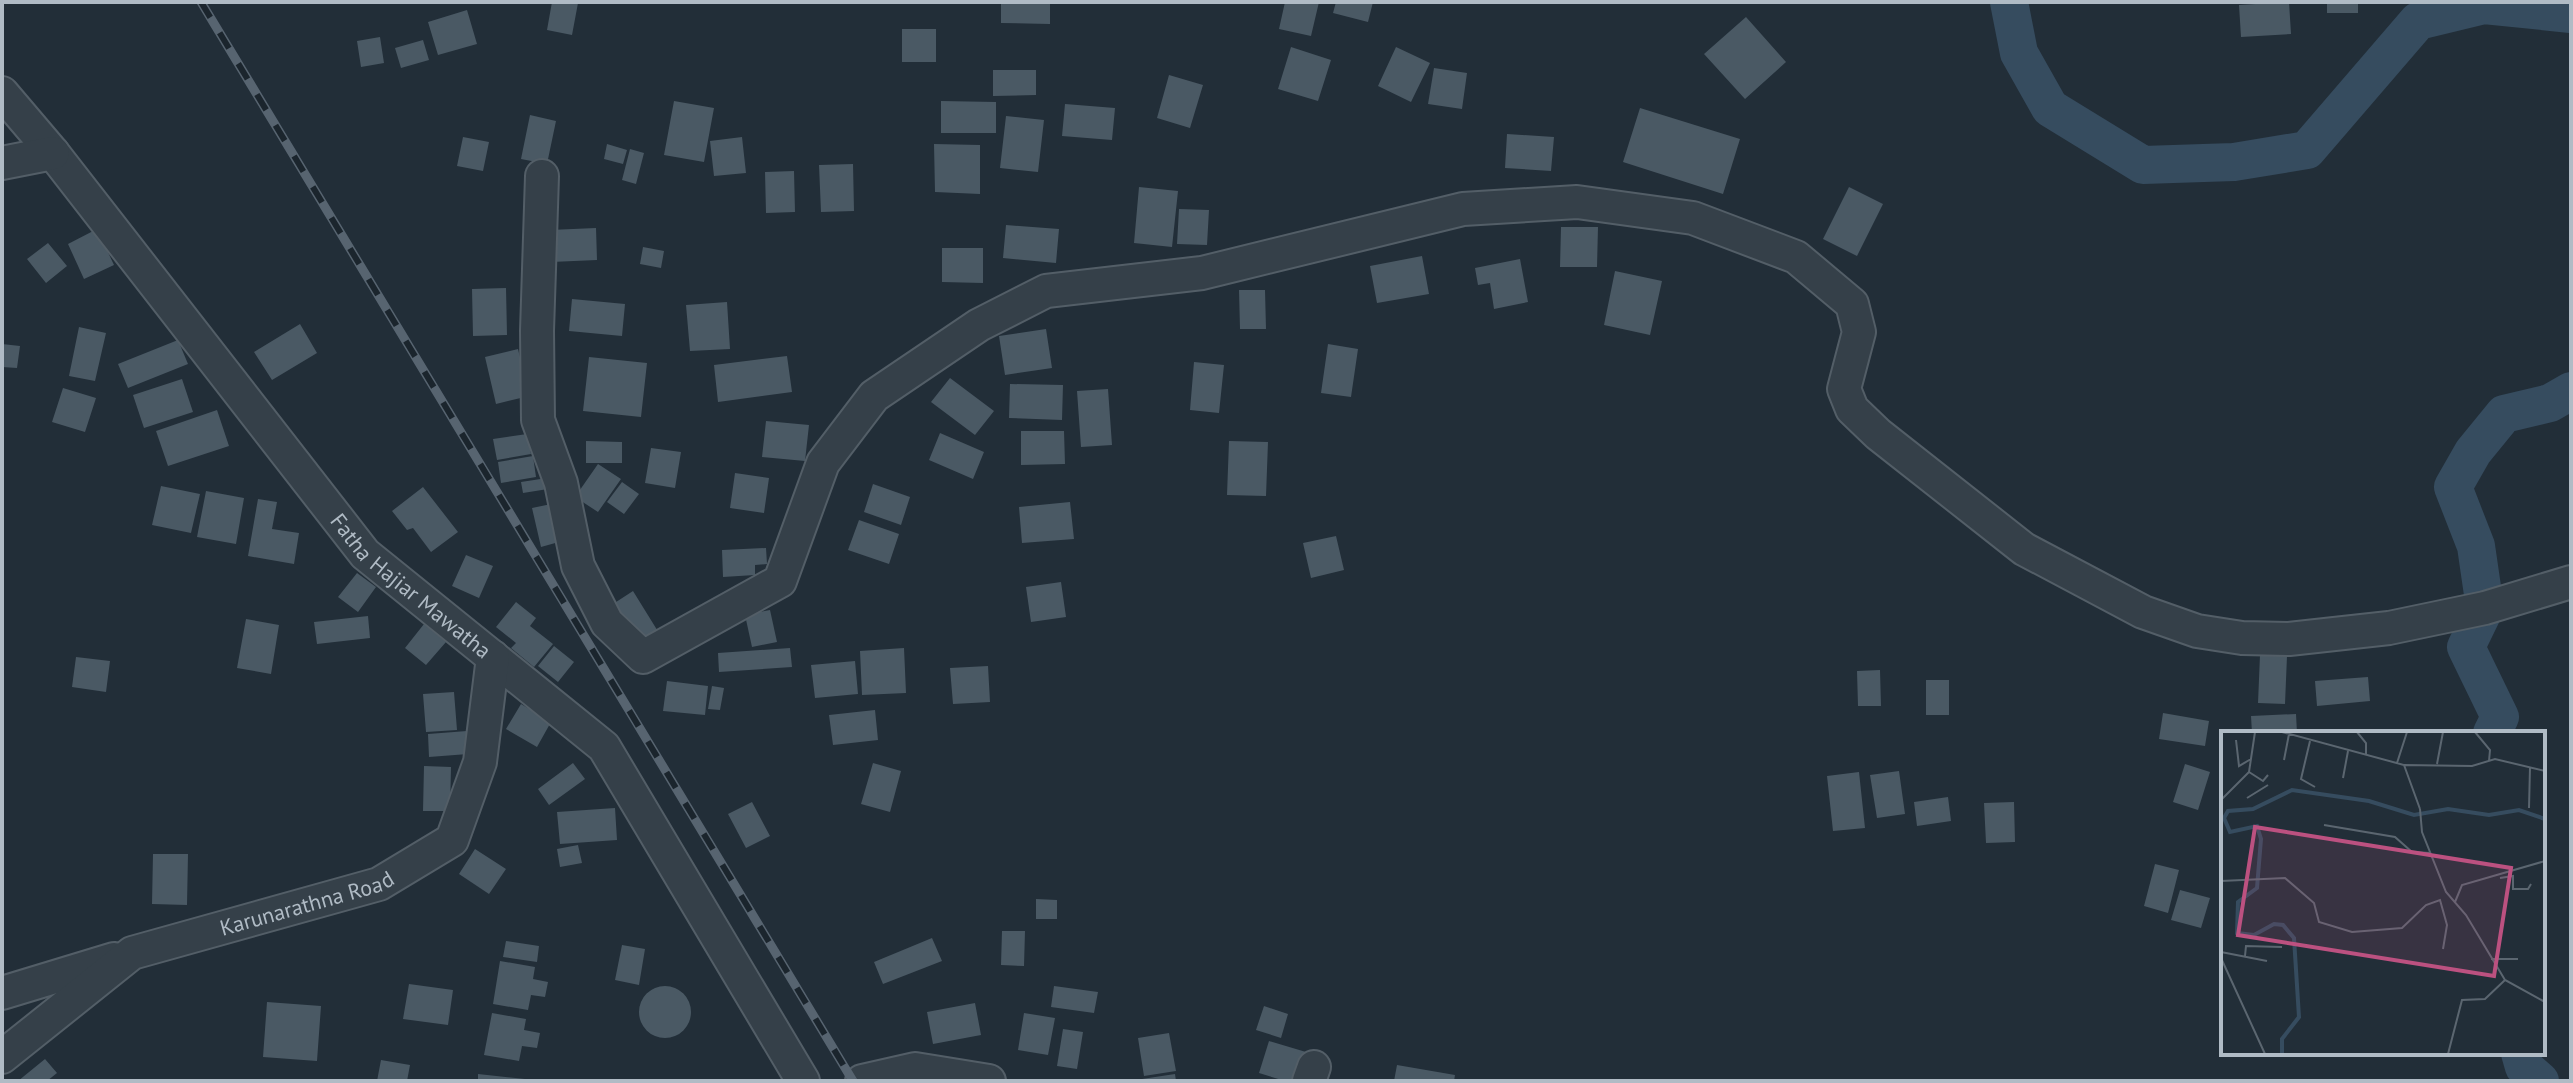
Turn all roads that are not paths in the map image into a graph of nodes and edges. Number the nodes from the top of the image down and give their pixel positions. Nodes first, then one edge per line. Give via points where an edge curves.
1 (2, 93) edge
2 (53, 153) junction
3 (2, 163) edge
4 (542, 176) dead end
5 (2571, 582) edge
6 (493, 657) junction
7 (132, 953) junction
8 (2, 993) edge
9 (2, 1057) edge
10 (803, 1081) edge
11 (862, 1081) edge
12 (989, 1081) edge

1 - 2 street, Fatha Hajiar Mawatha
2 - 3 street
2 - 6 street, Fatha Hajiar Mawatha via 365,554
4 - 5 street via 538,420 561,483 578,566 607,623 643,657 780,581 823,463 874,396 979,325 1046,291 1202,273 1463,209 1577,202 1693,218 1796,257 1852,304 1859,332 1844,389 1852,409 2024,549 2143,612 2197,631 2289,639 2389,628 2485,608
6 - 7 street, Karunarathna Road via 480,762 452,840 379,884
6 - 10 street, Fatha Hajiar Mawatha via 604,747
7 - 8 street
7 - 9 street, Karunarathna Road
11 - 12 street via 915,1069

